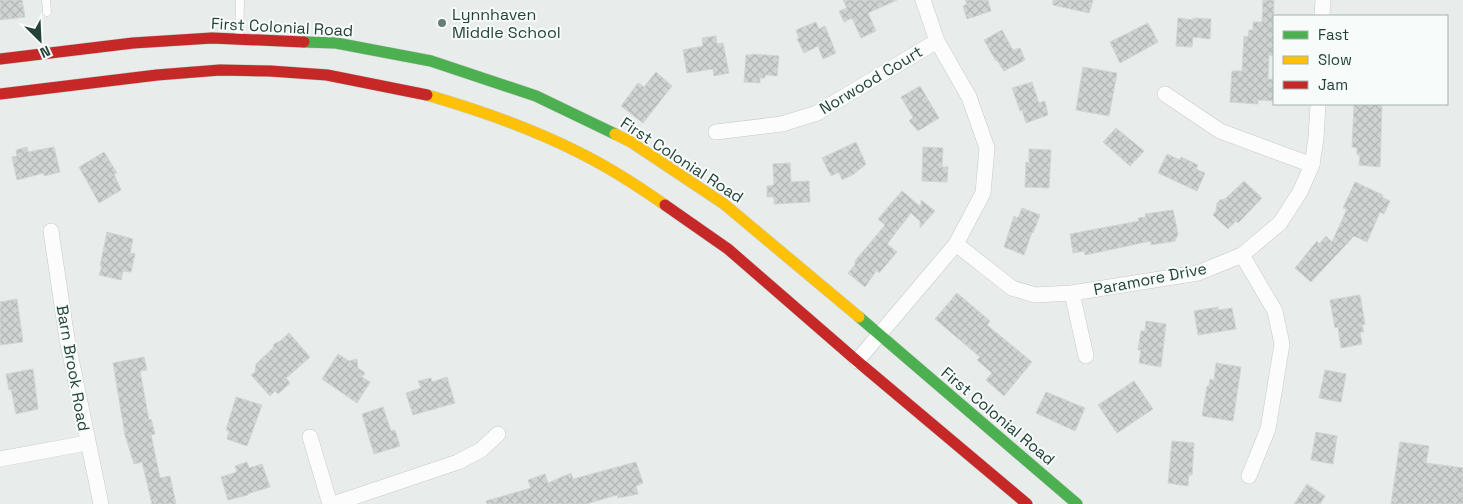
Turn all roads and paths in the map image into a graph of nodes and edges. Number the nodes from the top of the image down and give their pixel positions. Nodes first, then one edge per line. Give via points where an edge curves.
1 (46, 0) edge
2 (240, 0) edge
3 (922, 0) edge
4 (1323, 0) edge
5 (47, 12) dead end
6 (1322, 15) edge
7 (239, 38) junction
8 (937, 41) junction
9 (0, 59) edge
10 (0, 94) edge
11 (1166, 94) dead end
12 (1318, 105) edge
13 (716, 132) dead end
14 (1312, 165) junction
15 (51, 231) dead end
16 (956, 244) junction
17 (1242, 255) junction
18 (1072, 294) junction
19 (878, 335) junction
20 (1086, 356) dead end
21 (857, 361) junction
22 (498, 434) dead end
23 (310, 436) dead end
24 (87, 443) junction
25 (0, 459) edge
26 (1249, 476) dead end
27 (101, 504) edge
28 (331, 504) edge
29 (1027, 504) edge
30 (1076, 504) edge

1 - 5 lane
2 - 7 lane
3 - 8 street
4 - 6 street
7 - 9 main road, First Colonial Road via 132,43
7 - 19 main road, First Colonial Road via 336,43 431,61 536,96 631,142 724,204
8 - 13 street, Norwood Court via 817,113 782,124
8 - 16 street via 969,96 987,148 983,193
10 - 21 main road via 157,75 220,70 270,71 336,77 416,92 471,108 581,153 632,182 728,249
11 - 14 street via 1220,131
12 - 14 street, Paramore Drive
14 - 17 street, Paramore Drive via 1300,192 1280,223
15 - 24 street, Barn Brook Road
16 - 18 street, Paramore Drive via 1012,288 1035,295
16 - 19 street
17 - 18 street, Paramore Drive via 1198,273
17 - 26 street via 1275,311 1282,344 1268,429
18 - 20 street
19 - 21 street
19 - 30 main road, First Colonial Road
21 - 29 main road
22 - 28 street via 481,450 458,462
23 - 28 street
24 - 25 street
24 - 27 street, Barn Brook Road

